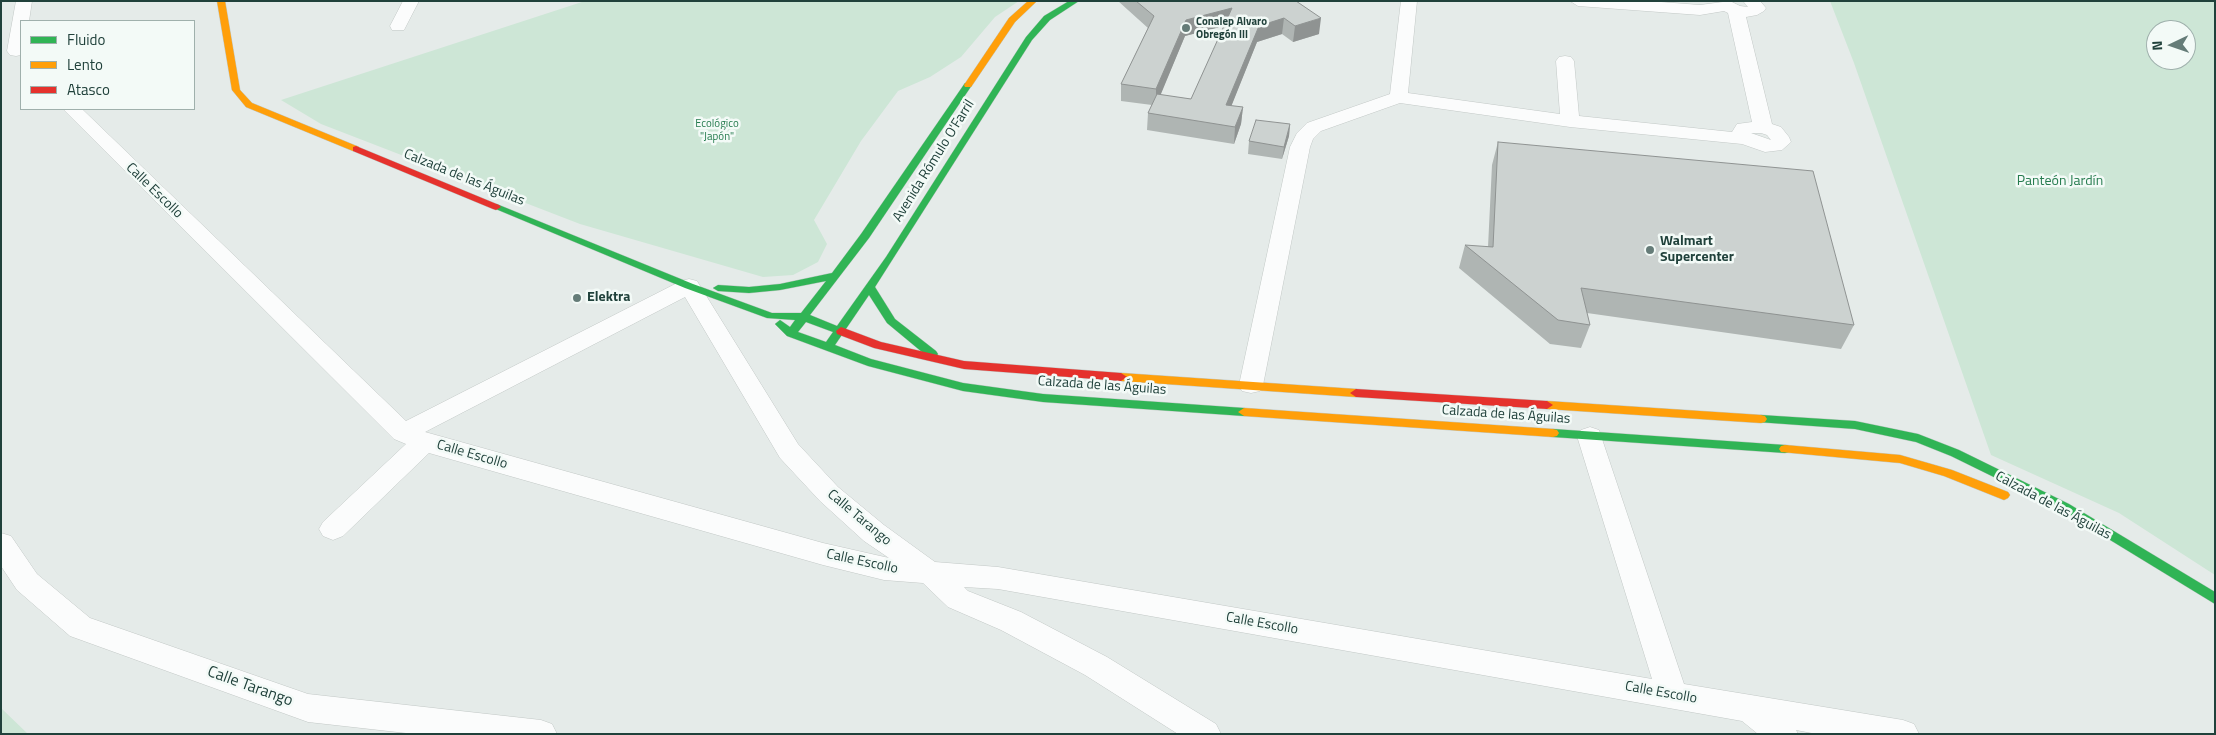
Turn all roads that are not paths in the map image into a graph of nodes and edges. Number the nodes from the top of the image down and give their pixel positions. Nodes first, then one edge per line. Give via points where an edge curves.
1 (24, 1) edge
2 (221, 1) edge
3 (412, 1) edge
4 (1033, 1) edge
5 (1075, 1) edge
6 (1409, 1) edge
7 (1578, 1) edge
8 (1751, 1) edge
9 (1728, 6) edge
10 (398, 26) dead end
11 (13, 51) edge
12 (1565, 61) dead end
13 (1399, 97) junction
14 (73, 110) edge
15 (1570, 121) junction
16 (837, 275) junction
17 (689, 286) junction
18 (870, 288) junction
19 (771, 316) junction
20 (804, 317) junction
21 (841, 330) junction
22 (791, 333) junction
23 (829, 347) junction
24 (939, 360) junction
25 (1251, 385) junction
26 (1590, 436) junction
27 (413, 438) junction
28 (2011, 499) dead end
29 (333, 528) dead end
30 (1, 544) edge
31 (930, 573) junction
32 (2215, 599) edge
33 (1672, 695) junction
34 (1750, 709) junction
35 (541, 734) edge
36 (1205, 734) edge
37 (1782, 734) edge
38 (1903, 734) edge

1 - 11 street
2 - 17 main road, Calzada de las Águilas via 236,90 249,105
3 - 10 street
4 - 16 main road, Avenida Rómulo O'Farril via 1007,27 859,253
5 - 18 main road, Avenida Rómulo O'Farril via 1047,18 1029,39 886,257
6 - 13 street
7 - 9 street via 1700,10
8 - 9 street via 1756,4 1756,11
9 - 15 street via 1763,127 1774,131 1781,142 1765,146 1745,139
12 - 15 street
13 - 15 street
13 - 25 street via 1314,127 1304,136
14 - 27 street, Calle Escollo
16 - 17 main road via 749,290
16 - 20 main road, Avenida Rómulo O'Farril
17 - 19 main road, Calzada de las Águilas
17 - 27 street
17 - 31 street, Calle Tarango via 789,451 829,494 874,533
18 - 21 main road, Avenida Rómulo O'Farril
18 - 24 main road via 891,321
19 - 20 main road, Calzada de las Águilas
19 - 22 main road, Calzada de las Águilas
20 - 21 main road, Calzada de las Águilas
20 - 22 main road, Avenida Rómulo O'Farril
21 - 23 main road, Avenida Rómulo O'Farril
21 - 24 main road, Calzada de las Águilas via 878,345
22 - 23 main road, Calzada de las Águilas
23 - 26 main road, Calzada de las Águilas via 932,380 1043,398
24 - 25 main road, Calzada de las Águilas via 1007,370
25 - 32 main road, Calzada de las Águilas via 1846,424 1890,431 1955,453 2065,507
26 - 28 main road, Calzada de las Águilas via 1900,459 1948,473
26 - 33 street
27 - 29 street
27 - 31 street, Calle Escollo via 823,554 884,569
30 - 35 street, Calle Tarango via 27,582 80,627 308,708
31 - 33 street, Calle Escollo via 998,578
31 - 36 street, Calle Tarango via 958,599 1011,621 1096,666
33 - 34 street, Calle Escollo
34 - 37 street, Calle Escollo
34 - 38 street

